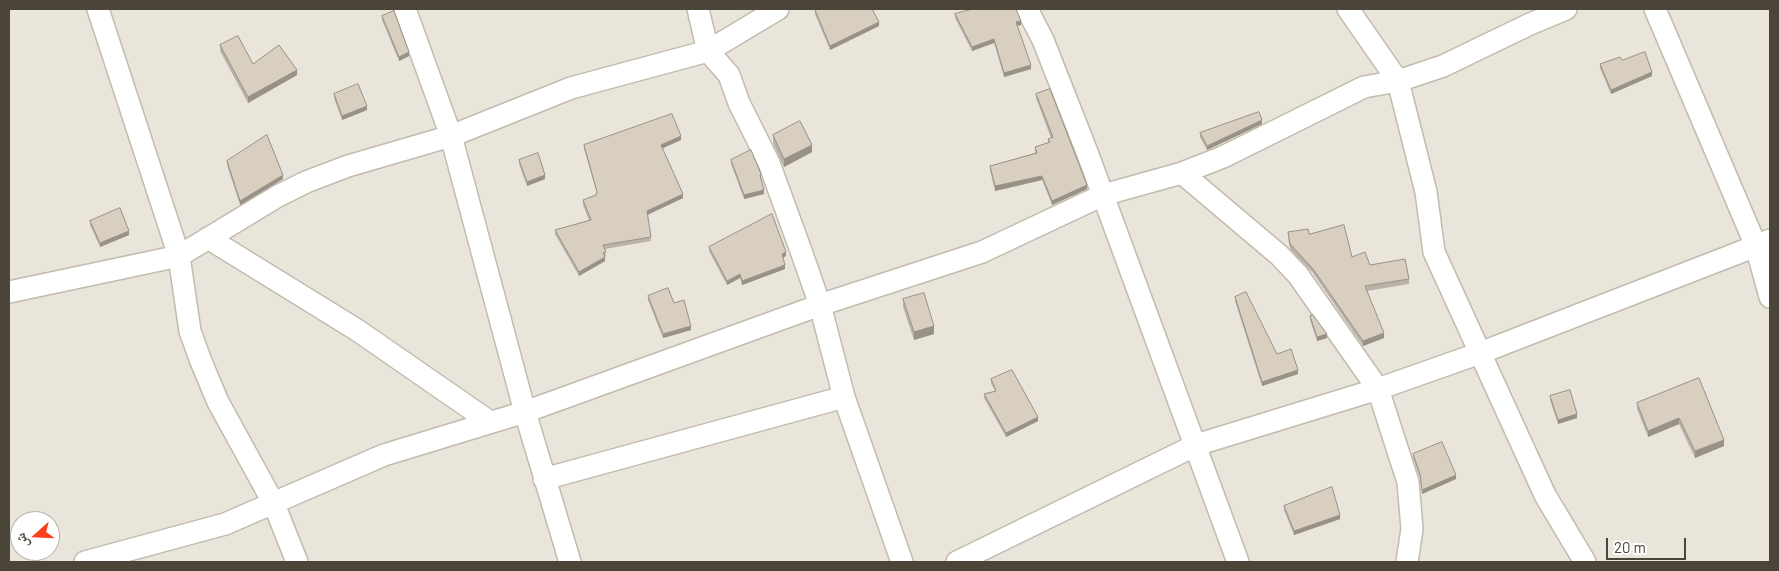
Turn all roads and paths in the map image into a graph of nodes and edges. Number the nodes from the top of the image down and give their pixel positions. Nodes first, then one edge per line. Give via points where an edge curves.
1 (98, 9) edge
2 (405, 9) edge
3 (698, 9) edge
4 (778, 9) edge
5 (1027, 9) edge
6 (1348, 9) edge
7 (1566, 9) edge
8 (1655, 9) edge
9 (708, 51) junction
10 (1398, 81) junction
11 (451, 136) junction
12 (1182, 173) junction
13 (1104, 195) junction
14 (208, 238) junction
15 (1763, 243) edge
16 (179, 256) junction
17 (9, 292) edge
18 (1770, 297) edge
19 (820, 305) junction
20 (1480, 353) junction
21 (1378, 389) junction
22 (844, 397) junction
23 (525, 412) junction
24 (490, 422) junction
25 (1196, 445) junction
26 (544, 479) junction
27 (274, 504) junction
28 (1403, 560) edge
29 (85, 562) edge
30 (297, 562) edge
31 (570, 562) edge
32 (902, 562) edge
33 (957, 562) edge
34 (1238, 562) edge
35 (1585, 562) edge

1 - 16 street
2 - 11 street
3 - 9 street
4 - 9 street
5 - 13 street
6 - 10 street
7 - 10 street via 1443,66
8 - 15 street
9 - 11 street via 571,88
9 - 19 street via 729,75 769,163
10 - 12 street via 1364,87 1223,157
10 - 20 street via 1426,192 1434,252
11 - 14 street via 348,166 306,182
11 - 23 street
12 - 13 street
12 - 21 street via 1298,275
13 - 19 street via 982,252
13 - 25 street
14 - 16 street
14 - 24 street via 349,325
15 - 18 street
15 - 20 street
16 - 17 street
16 - 27 street via 190,330 200,359 218,402
19 - 22 street
19 - 23 street
20 - 21 street
20 - 35 street via 1546,495
21 - 25 street
21 - 28 street via 1408,482 1412,529
22 - 26 street
22 - 32 street
23 - 24 street
23 - 26 street
24 - 27 street via 384,455
25 - 33 street
25 - 34 street via 1204,476
26 - 31 street
27 - 29 street via 225,524
27 - 30 street

